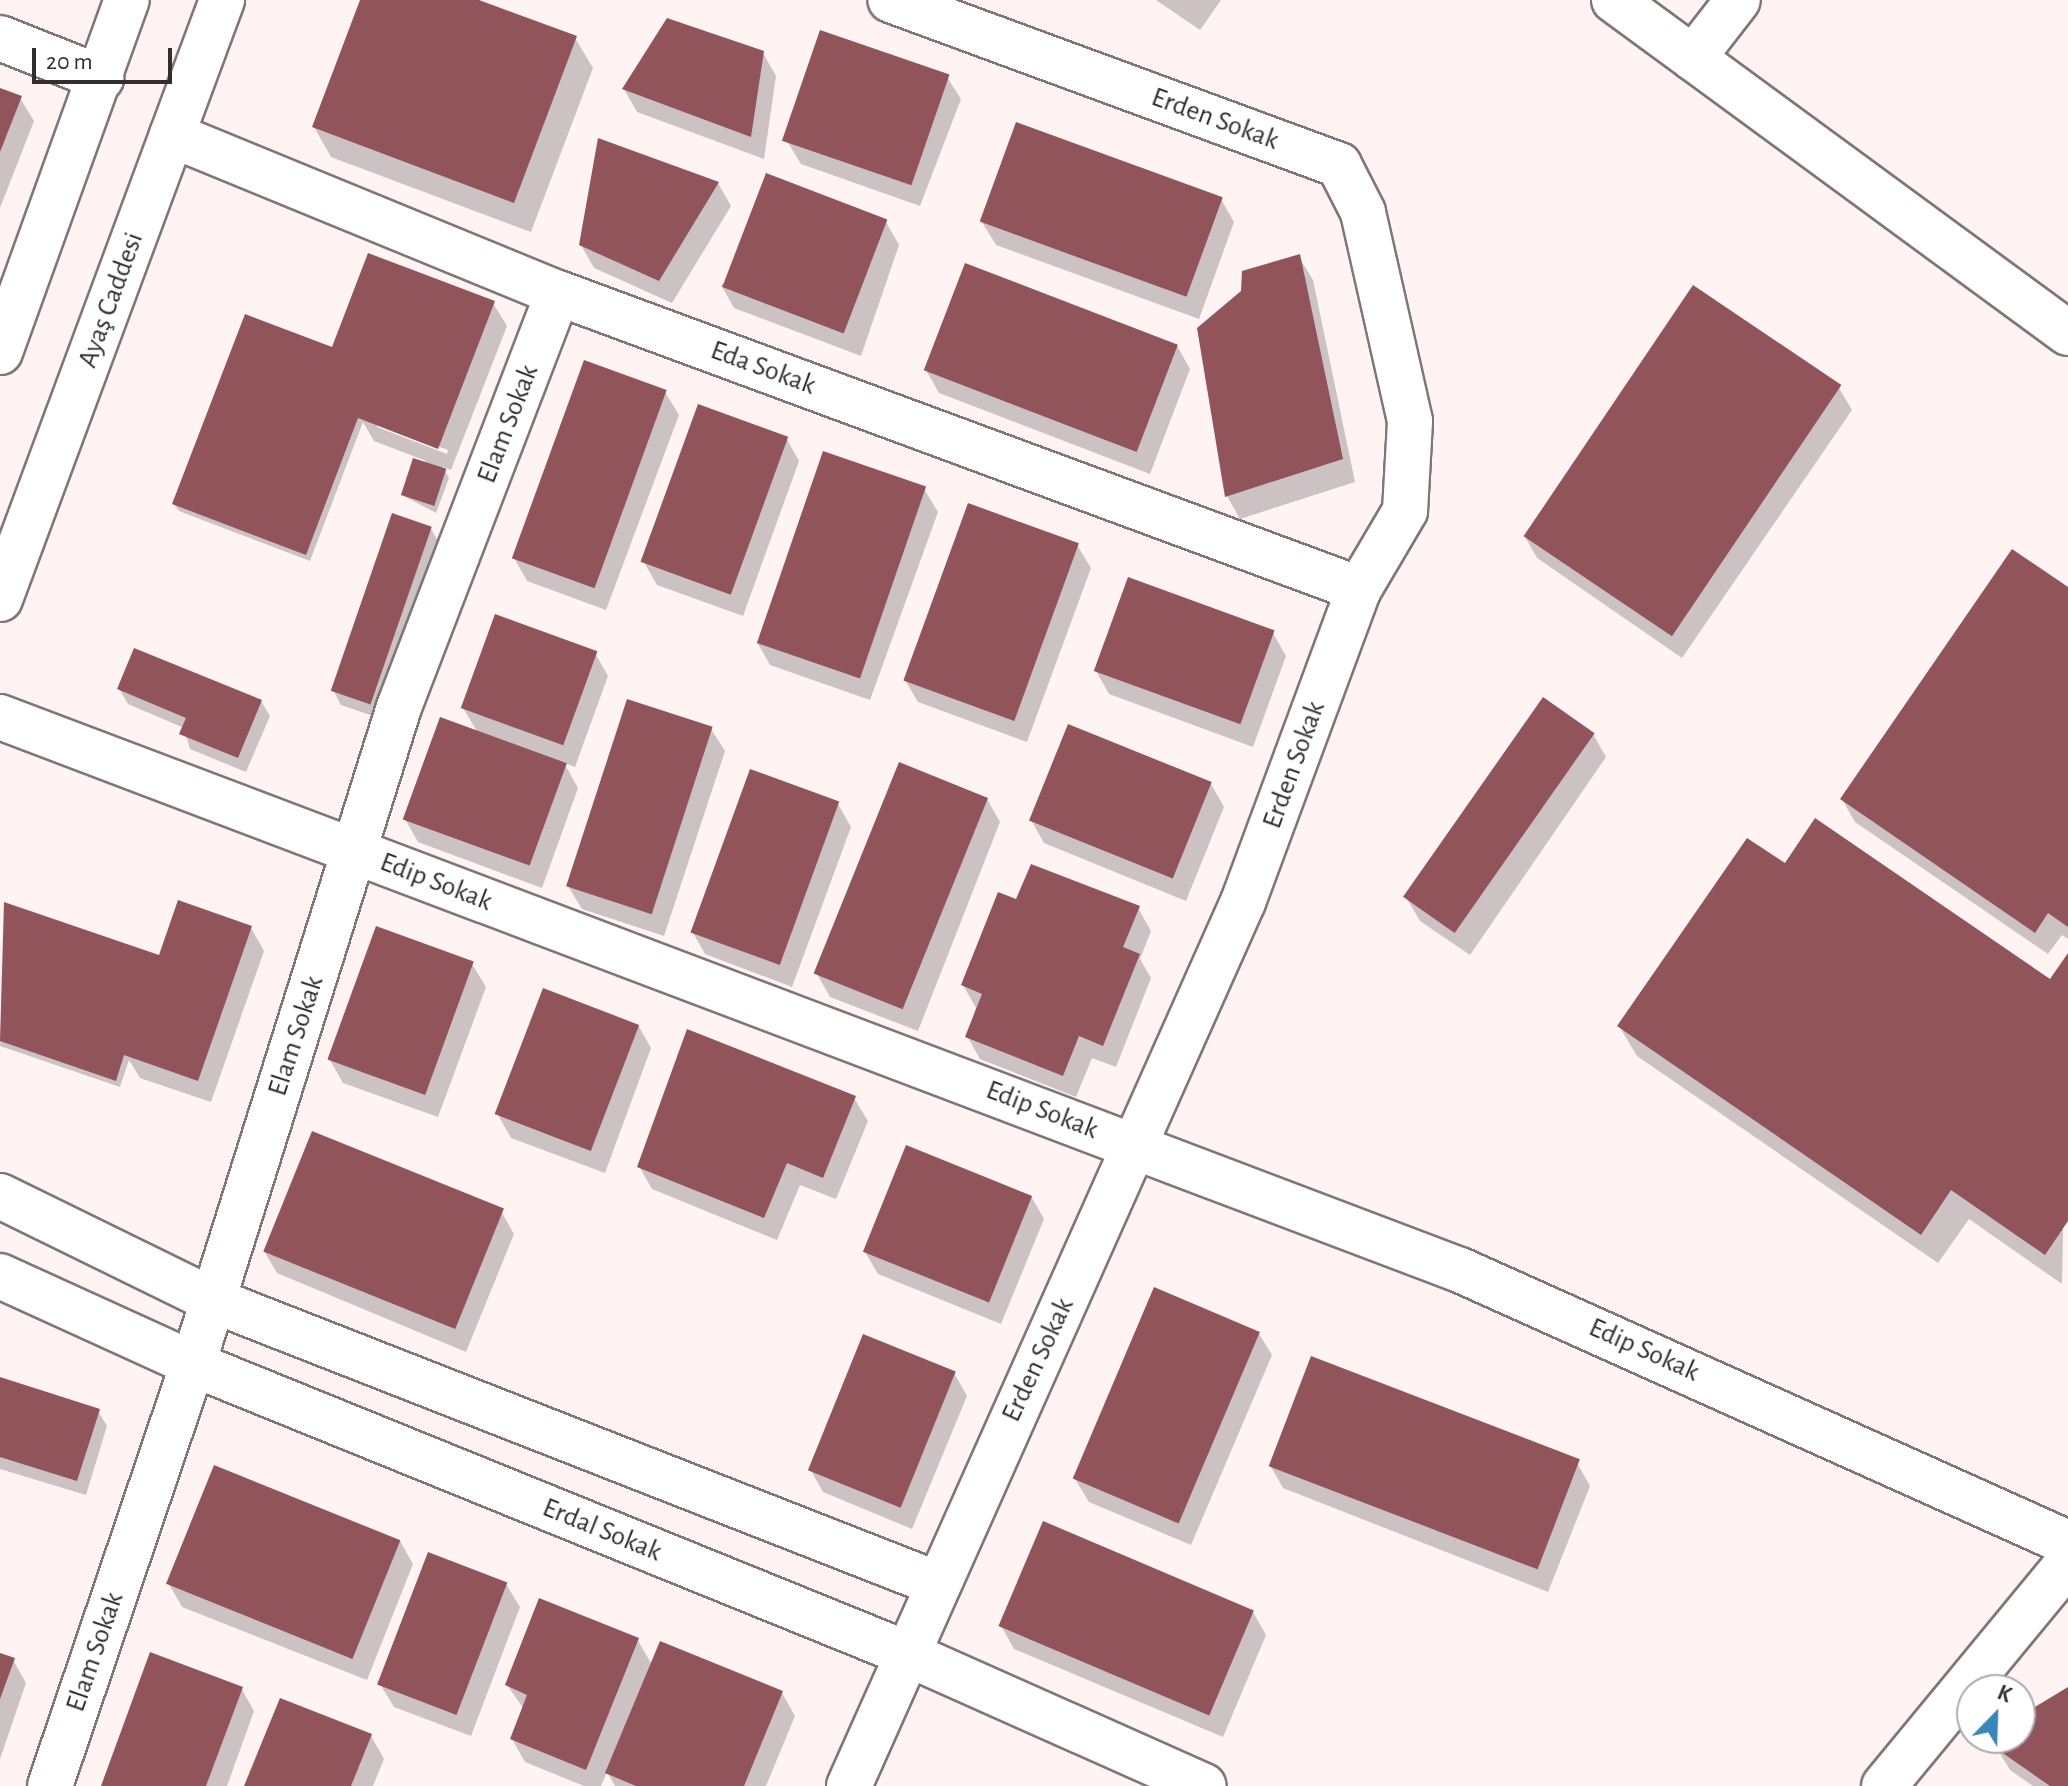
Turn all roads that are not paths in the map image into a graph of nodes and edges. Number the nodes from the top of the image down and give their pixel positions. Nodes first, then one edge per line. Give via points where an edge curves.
1 (127, 0) edge
2 (222, 0) edge
3 (890, 0) edge
4 (1614, 0) edge
5 (1738, 0) edge
6 (0, 38) edge
7 (1693, 58) junction
8 (101, 78) junction
9 (172, 135) junction
10 (558, 293) junction
11 (2068, 333) edge
12 (0, 352) edge
13 (1359, 589) junction
14 (0, 599) edge
15 (0, 717) edge
16 (356, 852) junction
17 (1138, 1145) junction
18 (0, 1196) edge
19 (0, 1276) edge
20 (210, 1299) junction
21 (193, 1364) junction
22 (2068, 1543) edge
23 (2068, 1563) edge
24 (935, 1583) junction
25 (903, 1652) junction
26 (50, 1786) edge
27 (849, 1786) edge
28 (1204, 1786) edge
29 (1884, 1786) edge

1 - 8 street
2 - 9 street, Ayaş Caddesi
3 - 13 street, Erden Sokak via 1339,165 1363,212 1410,421 1405,511
4 - 7 street
5 - 7 street
6 - 8 street
7 - 11 street
8 - 12 street
9 - 10 street, Eda Sokak
9 - 14 street, Ayaş Caddesi
10 - 13 street, Eda Sokak
10 - 16 street, Elam Sokak via 399,707
13 - 17 street, Erden Sokak via 1243,902
15 - 16 street, Edip Sokak
16 - 17 street, Edip Sokak
16 - 20 street, Elam Sokak
17 - 22 street, Edip Sokak via 1460,1270
17 - 24 street, Erden Sokak
18 - 20 street
19 - 21 street, Erdal Sokak
20 - 21 street, Elam Sokak
20 - 24 street
21 - 25 street, Erdal Sokak
21 - 26 street, Elam Sokak
23 - 29 street
24 - 25 street, Erden Sokak
25 - 27 street, Erden Sokak
25 - 28 street, Erdal Sokak

